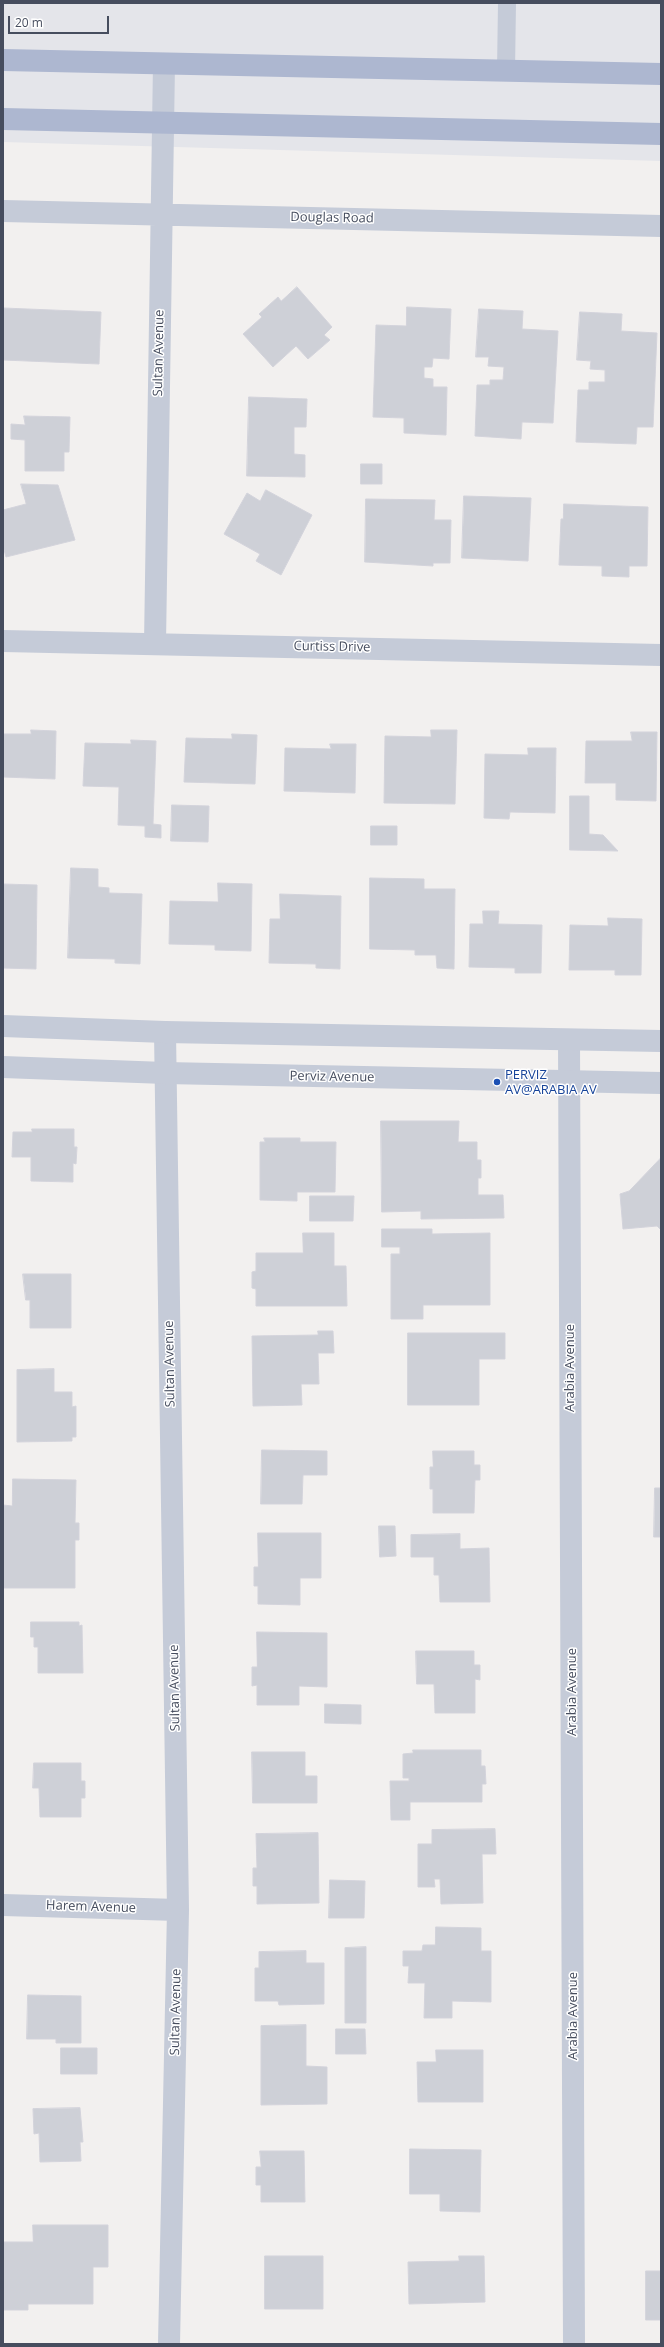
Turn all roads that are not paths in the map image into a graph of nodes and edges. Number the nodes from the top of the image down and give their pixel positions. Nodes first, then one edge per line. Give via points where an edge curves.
1 (507, 3) edge
2 (3, 60) edge
3 (164, 64) junction
4 (506, 71) junction
5 (661, 74) edge
6 (3, 119) edge
7 (164, 123) junction
8 (661, 134) edge
9 (3, 211) edge
10 (161, 213) junction
11 (661, 226) edge
12 (3, 641) edge
13 (155, 643) junction
14 (661, 655) edge
15 (3, 1026) edge
16 (165, 1032) junction
17 (569, 1040) junction
18 (661, 1041) edge
19 (3, 1067) edge
20 (166, 1073) junction
21 (569, 1081) junction
22 (661, 1083) edge
23 (3, 1905) edge
24 (178, 1910) junction
25 (170, 2344) edge
26 (574, 2344) edge

1 - 4 lane
2 - 3 main road
3 - 4 main road
3 - 7 street, Sultan Avenue
4 - 5 main road
6 - 7 main road
7 - 8 main road
7 - 10 street, Sultan Avenue
9 - 10 street, Douglas Road
10 - 11 street, Douglas Road
10 - 13 street, Sultan Avenue
12 - 13 street, Curtiss Drive
13 - 14 street, Curtiss Drive
15 - 16 street
16 - 17 street
16 - 20 street, Sultan Avenue
17 - 18 street
17 - 21 street, Arabia Avenue
19 - 20 street, Perviz Avenue
20 - 21 street, Perviz Avenue
20 - 24 street, Sultan Avenue
21 - 22 street, Perviz Avenue
21 - 26 street, Arabia Avenue
23 - 24 street, Harem Avenue
24 - 25 street, Sultan Avenue

